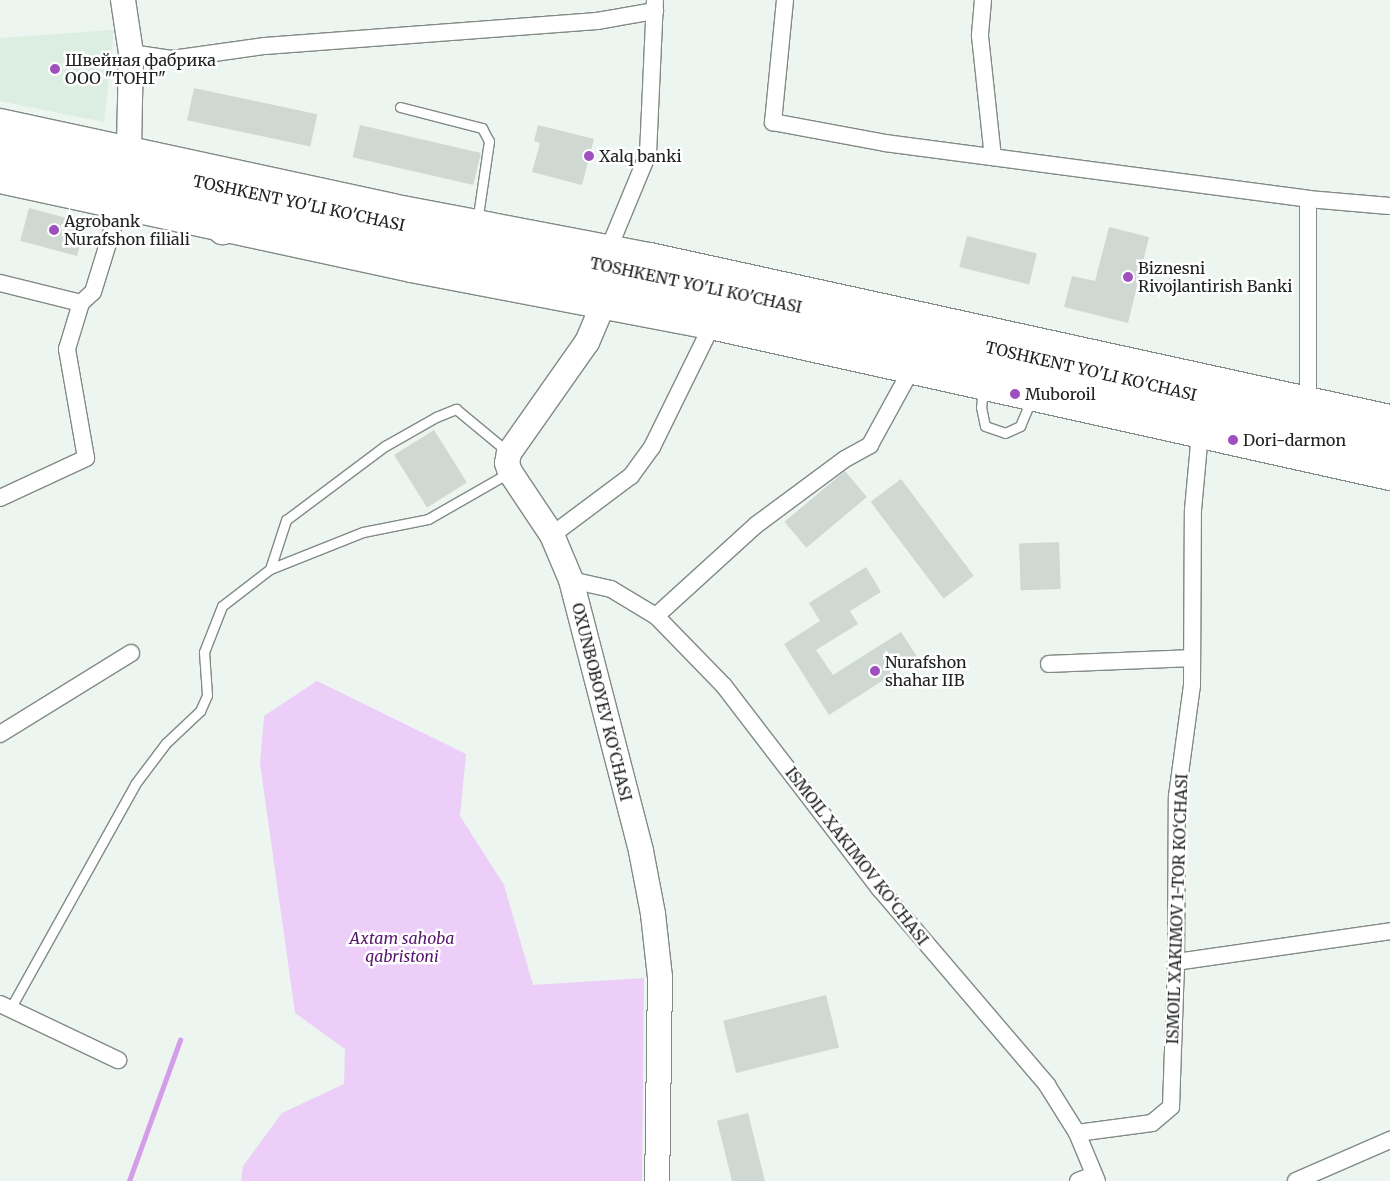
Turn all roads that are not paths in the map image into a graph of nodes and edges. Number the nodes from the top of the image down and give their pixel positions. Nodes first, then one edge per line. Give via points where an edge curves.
1 (123, 0) edge
2 (785, 0) edge
3 (983, 0) edge
4 (655, 6) edge
5 (131, 52) junction
6 (400, 107) dead end
7 (0, 121) edge
8 (0, 138) edge
9 (129, 148) junction
10 (993, 157) junction
11 (0, 159) edge
12 (191, 162) junction
13 (0, 181) edge
14 (216, 186) junction
15 (1308, 199) junction
16 (188, 201) junction
17 (1390, 206) edge
18 (119, 208) junction
19 (477, 222) junction
20 (222, 230) junction
21 (605, 277) junction
22 (0, 283) edge
23 (81, 303) junction
24 (922, 324) junction
25 (711, 327) junction
26 (911, 370) junction
27 (983, 386) junction
28 (1033, 397) junction
29 (1308, 398) junction
30 (1390, 417) edge
31 (1200, 433) junction
32 (1390, 436) edge
33 (1390, 456) edge
34 (509, 462) junction
35 (1390, 478) edge
36 (0, 498) edge
37 (552, 535) junction
38 (270, 569) junction
39 (571, 580) junction
40 (656, 616) junction
41 (131, 652) dead end
42 (1192, 658) junction
43 (1049, 664) dead end
44 (0, 734) edge
45 (1390, 931) edge
46 (1176, 962) junction
47 (3, 1007) edge
48 (118, 1060) dead end
49 (1078, 1133) junction
50 (1390, 1140) edge
51 (1095, 1178) edge
52 (657, 1181) edge
53 (1078, 1181) edge
54 (1296, 1181) edge

1 - 5 street
2 - 10 street via 773,122 885,143
3 - 10 street via 980,36
4 - 5 street via 596,21 265,46 172,59
4 - 21 street via 648,154
5 - 9 street
6 - 19 lane via 482,128 489,141
7 - 9 street
8 - 14 main road, TOSHKENT YO'LI KO'CHASI
9 - 12 street
10 - 15 street
11 - 16 main road, TOSHKENT YO'LI KO'CHASI
12 - 14 main road
12 - 19 street
13 - 18 street
14 - 21 main road, TOSHKENT YO'LI KO'CHASI
15 - 17 street
15 - 29 street
16 - 20 main road
16 - 21 main road, TOSHKENT YO'LI KO'CHASI
18 - 20 street
18 - 23 street via 93,292
19 - 21 street
20 - 21 street
21 - 24 main road, TOSHKENT YO'LI KO'CHASI
21 - 25 street
21 - 33 main road, TOSHKENT YO'LI KO'CHASI via 717,310
21 - 34 street via 587,342
22 - 23 street
23 - 36 street via 67,349 86,458
24 - 29 street
24 - 32 main road, TOSHKENT YO'LI KO'CHASI
25 - 26 street
25 - 37 street via 652,447 631,476
26 - 27 street
26 - 40 street via 870,445 845,459 756,525
27 - 28 street
27 - 28 lane via 981,407 985,426 1005,433 1020,426
28 - 31 street
29 - 30 street
31 - 35 street
31 - 42 street, ISMOIL XAKIMOV 1-TOR KO‘CHASI via 1193,510
34 - 37 street, OXUNBOBOYEV KO‘CHASI
34 - 38 lane via 428,519 363,532
34 - 38 lane via 456,408 385,446 286,520
37 - 39 street, OXUNBOBOYEV KO‘CHASI
38 - 47 lane via 222,606 204,652 207,695 200,711 166,743 135,784
39 - 40 street, ISMOIL XAKIMOV KO‘CHASI via 611,589
39 - 52 street, OXUNBOBOYEV KO‘CHASI via 641,851 653,914 660,977
40 - 49 street, ISMOIL XAKIMOV KO‘CHASI via 724,686 880,888 1047,1086
41 - 44 street
42 - 43 street
42 - 46 street, ISMOIL XAKIMOV 1-TOR KO‘CHASI via 1192,685 1177,796
45 - 46 street
46 - 49 street, ISMOIL XAKIMOV 1-TOR KO‘CHASI via 1171,1107 1152,1123
47 - 48 street
49 - 51 street, ISMOIL XAKIMOV KO‘CHASI
50 - 54 street
51 - 53 street

